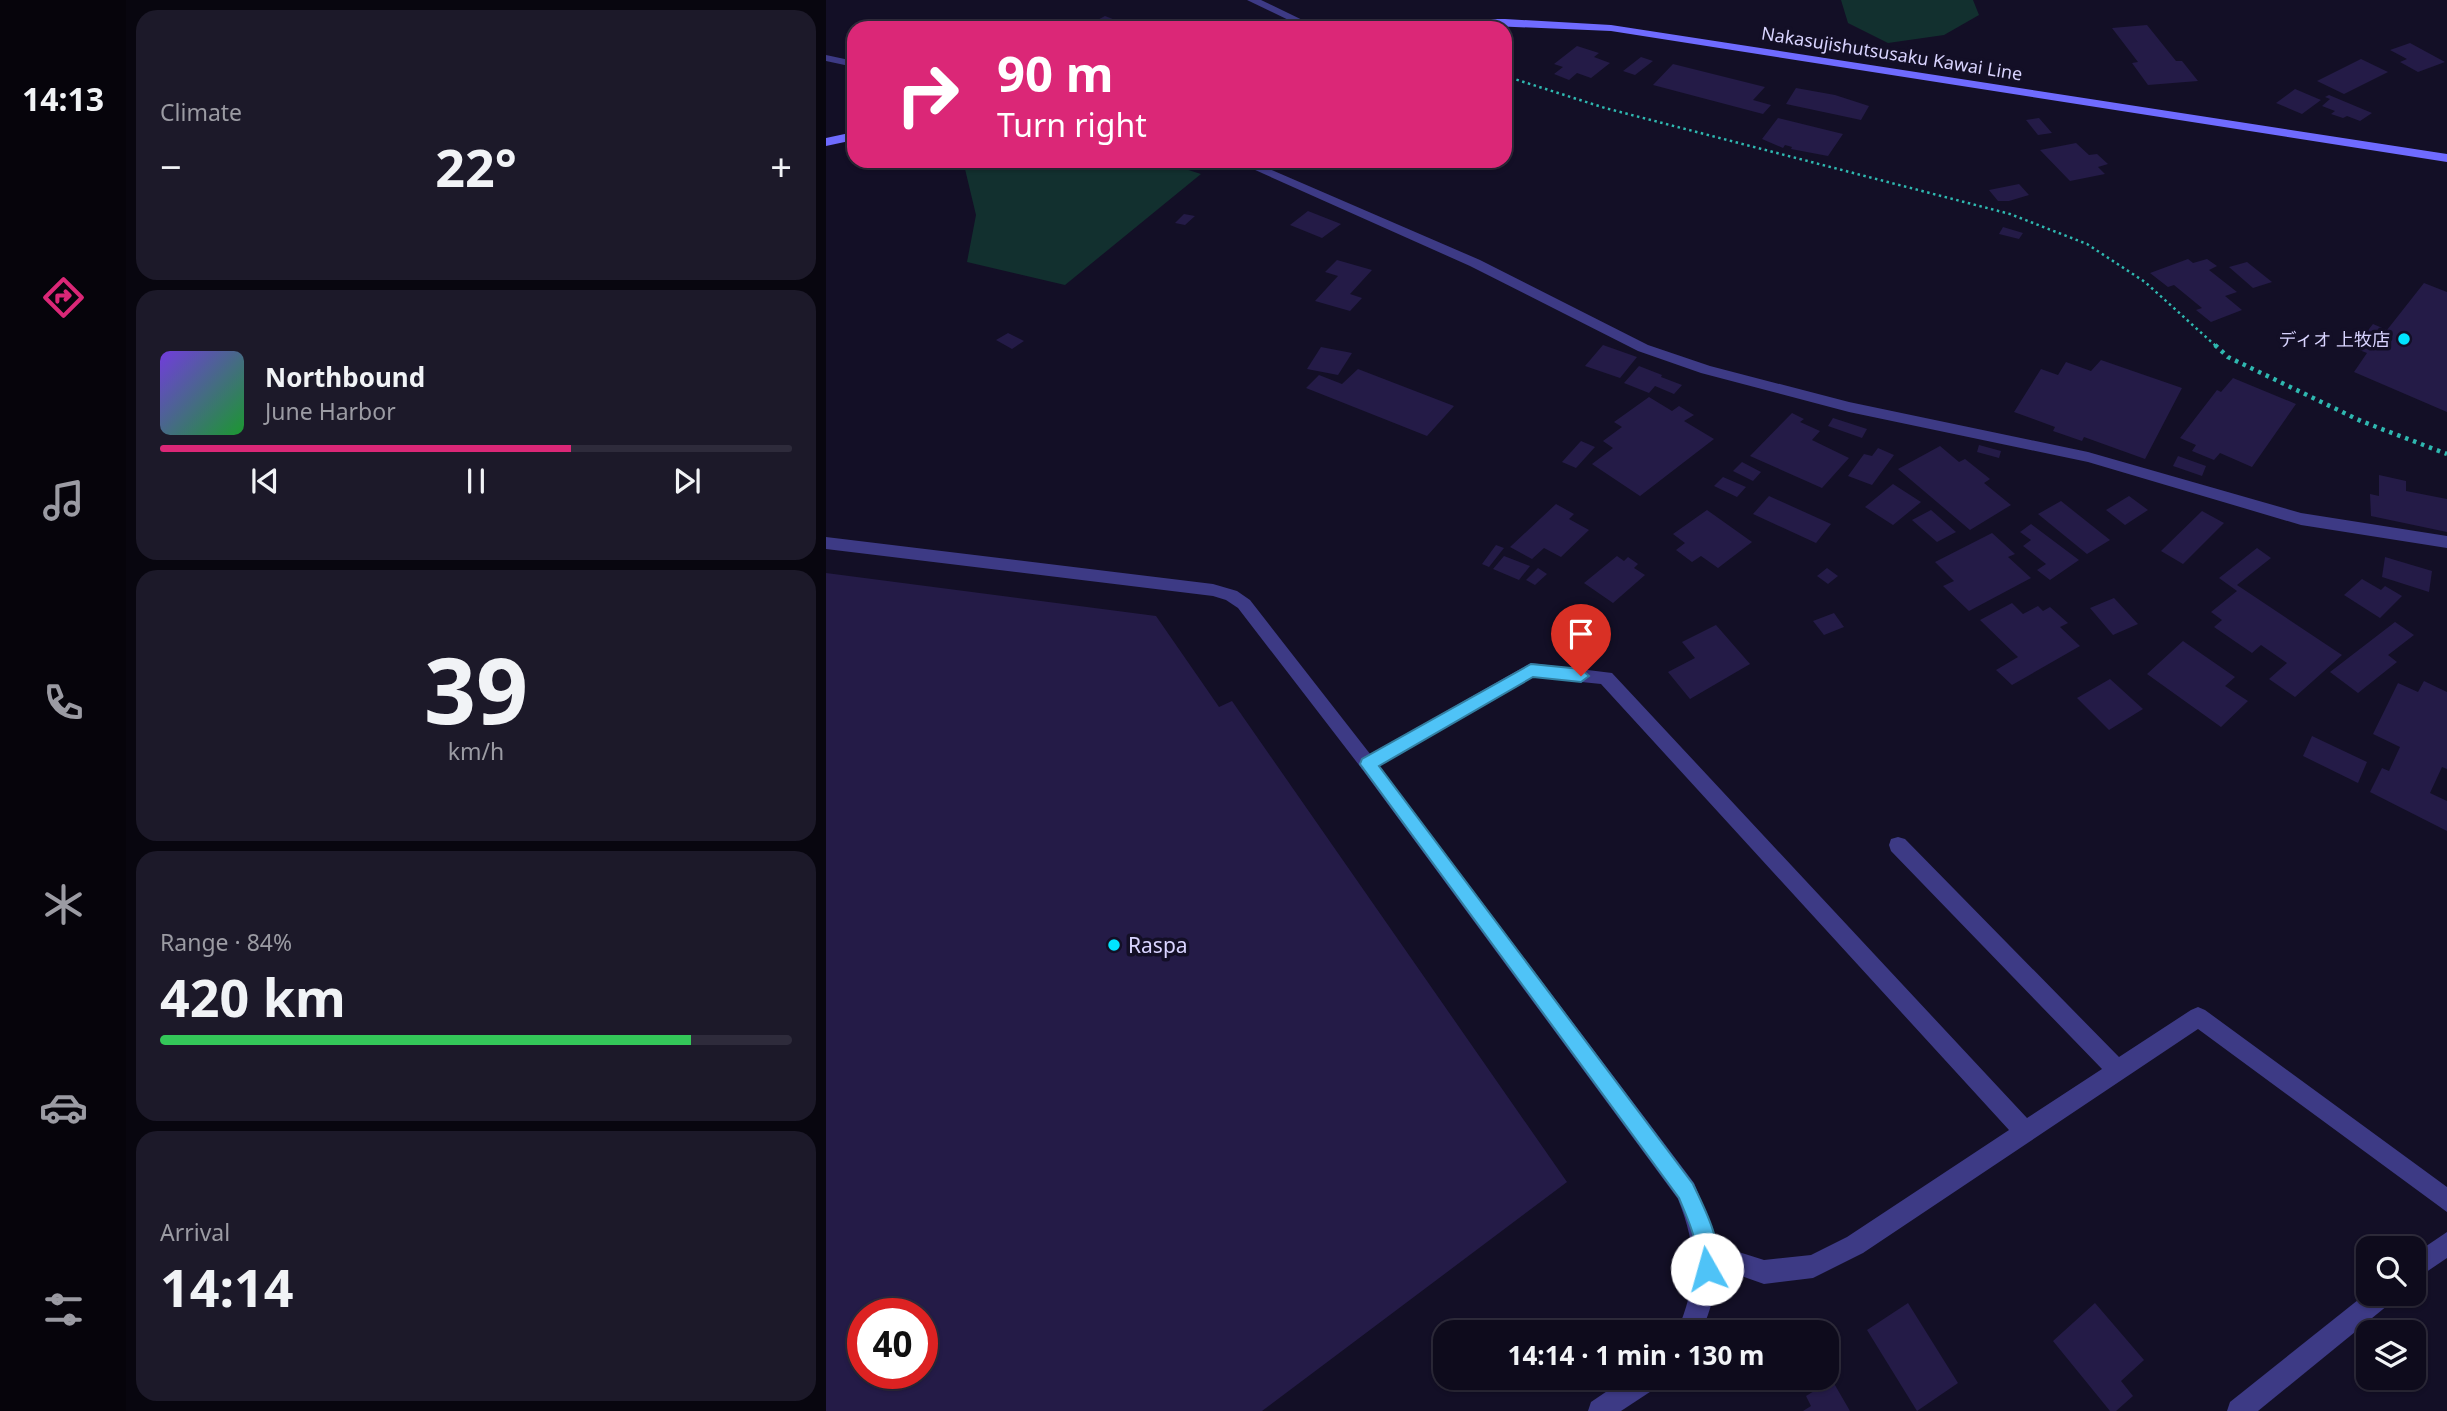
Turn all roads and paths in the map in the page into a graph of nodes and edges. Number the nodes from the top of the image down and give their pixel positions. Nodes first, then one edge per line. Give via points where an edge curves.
1 (1252, 0) edge
2 (1298, 21) edge
3 (1404, 21) edge
4 (826, 58) edge
5 (847, 62) edge
6 (1512, 78) edge
7 (847, 138) edge
8 (826, 142) edge
9 (2447, 158) edge
10 (1257, 168) edge
11 (2447, 454) edge
12 (2447, 542) edge
13 (826, 543) edge
14 (1368, 764) junction
15 (1898, 845) dead end
16 (2117, 1070) junction
17 (2025, 1131) junction
18 (2447, 1201) edge
19 (2447, 1243) edge
20 (1707, 1253) junction
21 (2426, 1260) edge
22 (2369, 1306) edge
23 (1695, 1320) edge
24 (1631, 1390) edge
25 (1600, 1411) edge
26 (2239, 1411) edge

1 - 2 street
3 - 9 main road, Nakasujishutsusaku Kawai Line via 1530,21 1611,28
4 - 5 street
6 - 11 path via 2010,214 2087,244 2145,282 2228,357 2361,421
7 - 8 main road
10 - 12 street via 1475,263 1643,348 1706,370 1849,407 2088,457 2301,519
13 - 14 street via 1231,595 1244,604
14 - 17 street via 1531,670 1606,678
14 - 20 street via 1686,1191
15 - 16 street
16 - 17 street
16 - 18 street via 2198,1017
17 - 20 street via 1855,1245 1813,1266 1764,1272
19 - 21 street
20 - 23 street via 1707,1284
22 - 26 street
24 - 25 street

